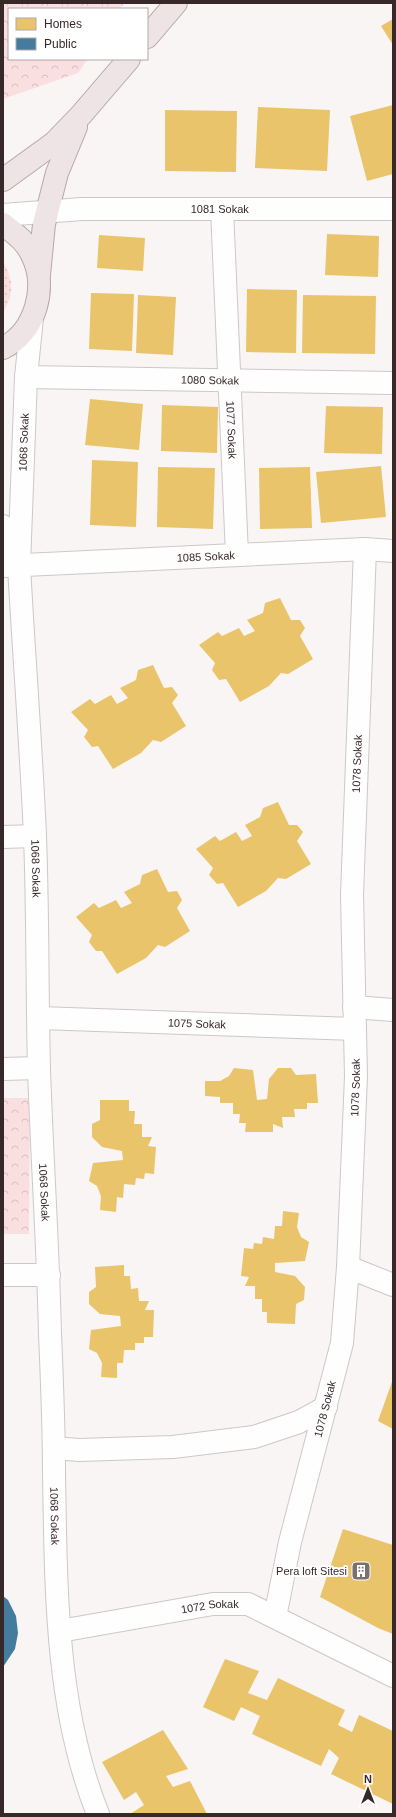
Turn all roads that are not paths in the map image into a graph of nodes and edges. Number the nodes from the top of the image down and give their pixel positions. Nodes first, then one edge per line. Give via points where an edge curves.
1 (176, 3) edge
2 (148, 37) edge
3 (128, 60) edge
4 (81, 115) junction
5 (3, 180) edge
6 (222, 209) junction
7 (393, 209) edge
8 (48, 212) junction
9 (3, 215) edge
10 (3, 224) edge
11 (39, 275) junction
12 (32, 318) junction
13 (3, 348) edge
14 (26, 377) junction
15 (229, 380) junction
16 (393, 382) edge
17 (3, 526) edge
18 (365, 549) junction
19 (393, 551) edge
20 (237, 555) junction
21 (11, 566) edge
22 (35, 836) junction
23 (3, 837) edge
24 (354, 1007) junction
25 (393, 1010) edge
26 (38, 1018) junction
27 (355, 1029) junction
28 (39, 1068) junction
29 (3, 1069) edge
30 (348, 1267) junction
31 (3, 1275) edge
32 (49, 1275) junction
33 (393, 1285) edge
34 (326, 1407) junction
35 (54, 1448) junction
36 (275, 1617) junction
37 (60, 1631) junction
38 (393, 1676) edge
39 (98, 1814) edge

1 - 2 main road
3 - 4 main road
4 - 5 main road via 54,143
4 - 8 main road via 57,172
6 - 7 street, 1081 Sokak
6 - 8 street, 1081 Sokak via 82,209
6 - 15 street, 1077 Sokak
8 - 9 street, 1081 Sokak
8 - 11 main road via 44,224
10 - 11 main road via 20,237 32,255
11 - 12 main road via 39,297
12 - 13 main road via 21,334
12 - 14 street, 1068 Sokak
14 - 15 street, 1080 Sokak
14 - 21 street, 1068 Sokak
15 - 16 street, 1080 Sokak
15 - 20 street, 1077 Sokak
17 - 21 street, 1068 Sokak
18 - 19 street, 1085 Sokak
18 - 20 street, 1085 Sokak
18 - 24 street, 1078 Sokak via 352,895
20 - 21 street, 1085 Sokak
21 - 22 street, 1068 Sokak
22 - 23 street
22 - 26 street, 1068 Sokak
24 - 25 street
24 - 27 street, 1078 Sokak
26 - 27 street, 1075 Sokak
26 - 28 street, 1068 Sokak
27 - 30 street, 1078 Sokak via 356,1076
28 - 29 street
28 - 32 street, 1068 Sokak
30 - 33 street
30 - 34 street, 1078 Sokak via 342,1343
31 - 32 street
32 - 35 street, 1068 Sokak
34 - 35 street via 299,1422 254,1437 173,1447 79,1450
34 - 36 street, 1078 Sokak via 290,1542
35 - 37 street, 1068 Sokak via 55,1548
36 - 37 street, 1072 Sokak via 248,1604 213,1604
36 - 38 street, 1072 Sokak
37 - 39 street, 1068 Sokak via 65,1685 75,1736 88,1788

